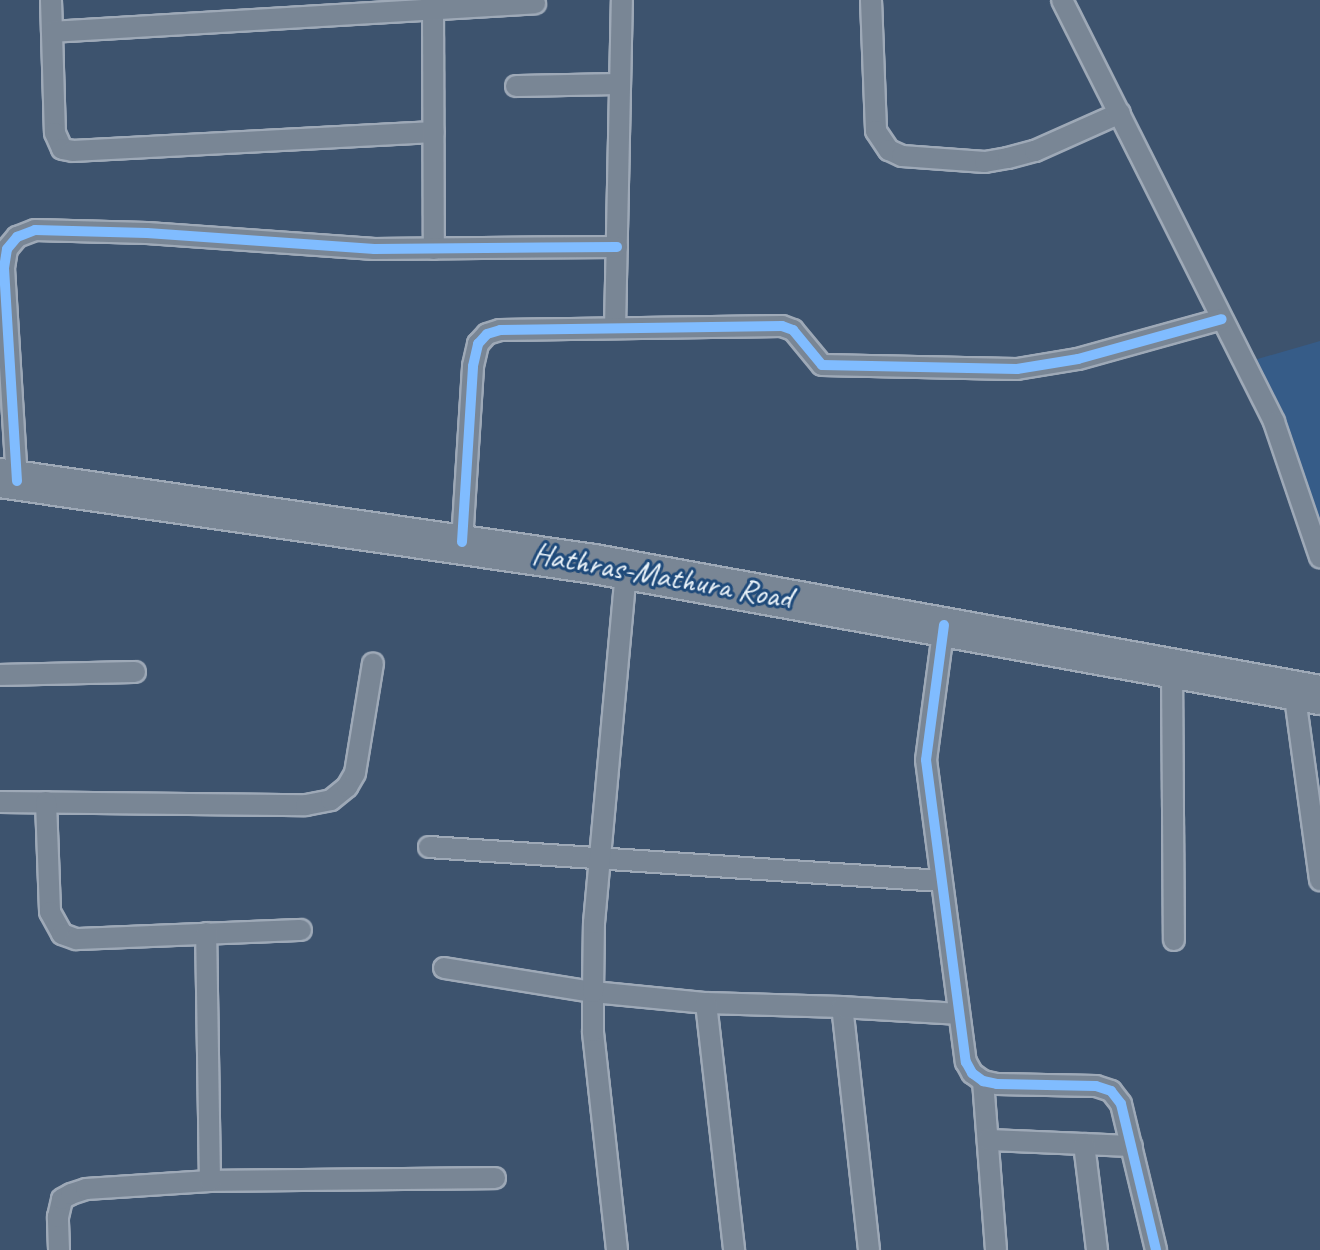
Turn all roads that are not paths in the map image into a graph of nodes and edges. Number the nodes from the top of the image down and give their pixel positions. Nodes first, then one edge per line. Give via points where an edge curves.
1 (51, 0) edge
2 (622, 0) edge
3 (871, 0) edge
4 (1062, 0) edge
5 (535, 3) dead end
6 (433, 9) junction
7 (52, 32) junction
8 (620, 84) junction
9 (516, 86) dead end
10 (1120, 113) junction
11 (434, 132) junction
12 (617, 247) junction
13 (434, 249) junction
14 (1222, 319) junction
15 (615, 328) junction
16 (9, 479) edge
17 (462, 542) junction
18 (1320, 557) edge
19 (626, 569) junction
20 (944, 625) junction
21 (373, 663) dead end
22 (1172, 668) junction
23 (135, 672) dead end
24 (0, 675) edge
25 (1307, 693) edge
26 (0, 802) edge
27 (46, 802) junction
28 (429, 847) dead end
29 (600, 858) junction
30 (1320, 880) edge
31 (941, 881) junction
32 (301, 930) dead end
33 (206, 933) junction
34 (1174, 940) dead end
35 (444, 968) dead end
36 (593, 992) junction
37 (706, 1003) junction
38 (842, 1007) junction
39 (959, 1014) junction
40 (983, 1081) junction
41 (988, 1140) junction
42 (1084, 1144) junction
43 (1132, 1146) junction
44 (495, 1178) dead end
45 (210, 1181) junction
46 (59, 1250) edge
47 (617, 1250) edge
48 (734, 1250) edge
49 (869, 1250) edge
50 (996, 1250) edge
51 (1097, 1250) edge
52 (1156, 1250) edge

1 - 7 street
2 - 8 street
3 - 10 street via 876,131 889,150 902,156 985,162 1008,158
4 - 10 street
5 - 6 street
6 - 7 street
6 - 11 street
7 - 11 street via 55,133 62,149
8 - 9 street
8 - 12 street
10 - 14 street
11 - 13 street
12 - 13 street
12 - 15 street
13 - 16 street via 147,233 35,230 17,237 7,249 4,268
14 - 15 street via 1078,359 1017,369 837,368 822,365 793,330 782,326
14 - 18 street via 1274,422
15 - 17 street via 500,330 478,344
16 - 17 highway, Hathras-Mathura Road
17 - 19 highway, Hathras-Mathura Road
19 - 20 highway, Hathras-Mathura Road
19 - 29 street
20 - 22 highway, Hathras-Mathura Road
20 - 31 street via 926,747
21 - 27 street via 355,773 331,800 306,805
22 - 25 highway, Hathras-Mathura Road
22 - 34 street
23 - 24 street
25 - 30 street
26 - 27 street
27 - 33 street via 50,912 62,934 76,939
28 - 29 street
29 - 31 street
29 - 36 street
31 - 39 street
32 - 33 street
33 - 45 street
35 - 36 street
36 - 37 street
36 - 47 street via 594,1047
37 - 38 street
37 - 48 street
38 - 39 street
38 - 49 street
39 - 40 street via 966,1062
40 - 41 street
40 - 43 street via 1111,1091 1121,1104
41 - 42 street
41 - 50 street
42 - 43 street
42 - 51 street
43 - 52 street
44 - 45 street
45 - 46 street via 71,1194 62,1199 58,1217

